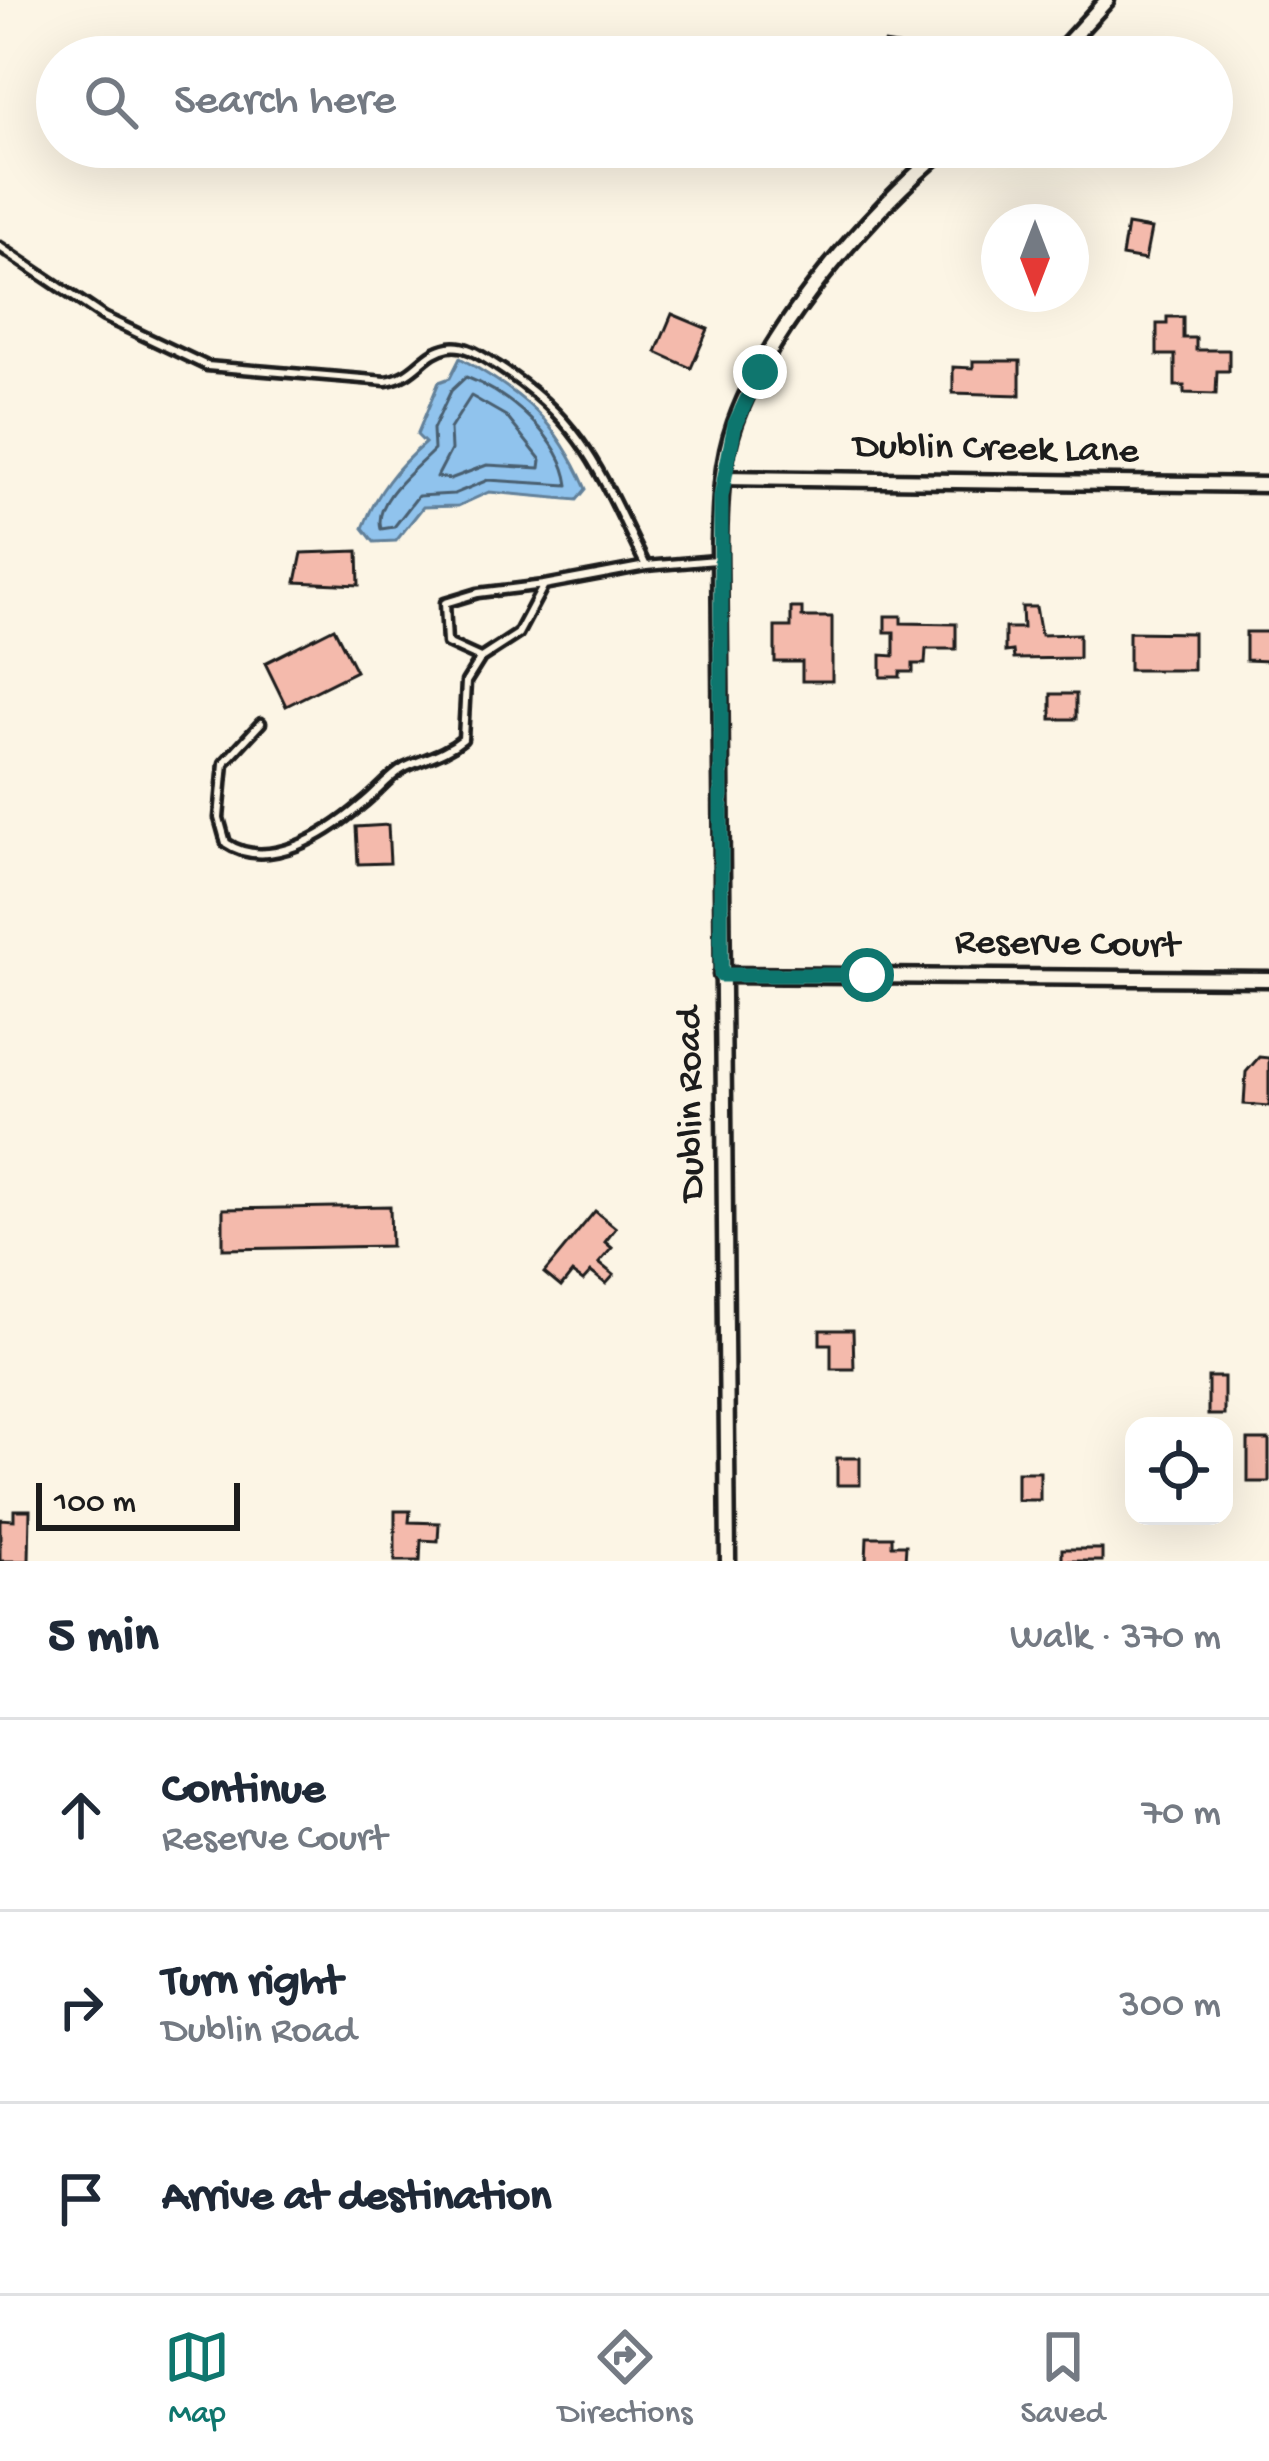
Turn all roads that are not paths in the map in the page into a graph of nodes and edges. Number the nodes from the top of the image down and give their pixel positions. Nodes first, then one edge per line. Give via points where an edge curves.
1 (1106, 0) edge
2 (1073, 36) edge
3 (924, 168) edge
4 (0, 247) edge
5 (723, 478) junction
6 (1269, 485) edge
7 (719, 560) junction
8 (646, 566) junction
9 (544, 585) junction
10 (481, 658) junction
11 (261, 723) dead end
12 (721, 975) junction
13 (1269, 979) edge
14 (728, 1561) edge

1 - 2 street
3 - 5 street, Dublin Road via 865,224 783,336 742,407
4 - 8 lane via 104,317 207,366 386,382 410,377 432,353 472,350 560,412
5 - 6 street, Dublin Creek Lane
5 - 7 street, Dublin Road
7 - 8 lane
7 - 12 street, Dublin Road
8 - 9 lane
9 - 10 lane via 518,634
9 - 10 lane via 445,604 448,643
10 - 11 lane via 466,682 463,739 401,770 348,816 274,854 237,850 219,818 227,756
12 - 13 street, Reserve Court
12 - 14 street, Dublin Road

